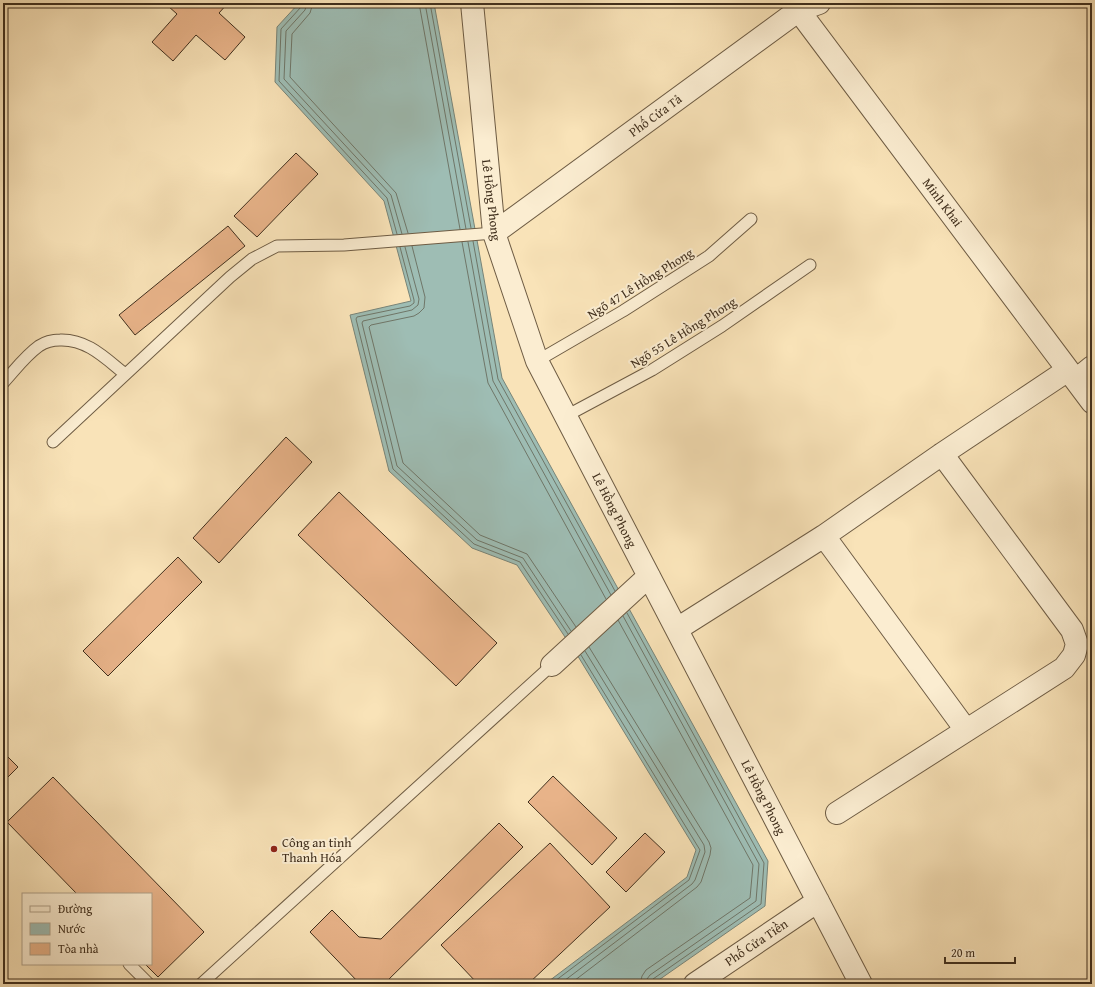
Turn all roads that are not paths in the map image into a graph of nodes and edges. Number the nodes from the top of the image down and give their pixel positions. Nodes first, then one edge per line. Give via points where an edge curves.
1 (472, 3) edge
2 (819, 3) edge
3 (796, 7) edge
4 (751, 220) dead end
5 (487, 234) junction
6 (810, 265) dead end
7 (537, 361) junction
8 (1079, 373) edge
9 (125, 374) junction
10 (3, 383) edge
11 (1092, 402) edge
12 (566, 416) junction
13 (53, 442) dead end
14 (942, 454) junction
15 (824, 536) junction
16 (649, 576) junction
17 (677, 629) junction
18 (552, 664) joint
19 (966, 730) junction
20 (837, 813) dead end
21 (818, 901) junction
22 (130, 965) edge
23 (150, 984) edge
24 (201, 984) edge
25 (695, 984) edge
26 (861, 984) edge

1 - 5 street, Lê Hồng Phong
2 - 3 street, Phố Cửa Tả
3 - 5 street, Phố Cửa Tả
3 - 8 street, Minh Khai
4 - 7 lane, Ngõ 47 Lê Hồng Phong via 708,256 623,311
5 - 7 street, Lê Hồng Phong
5 - 9 lane via 344,245 277,246 252,259
6 - 12 lane, Ngõ 55 Lê Hồng Phong via 722,326 652,370
7 - 12 street, Lê Hồng Phong
8 - 11 street, Minh Khai
8 - 14 street
9 - 10 lane via 83,343 68,339 54,340 29,354
9 - 13 lane
12 - 16 street, Lê Hồng Phong
14 - 15 street
14 - 19 street via 1072,630 1077,644 1074,655 1064,668
15 - 17 street
15 - 19 street
16 - 17 street, Lê Hồng Phong
16 - 18 street
17 - 21 street, Lê Hồng Phong
18 - 24 lane
19 - 20 street
21 - 25 street, Phố Cửa Tiền
21 - 26 street, Lê Hồng Phong
22 - 23 lane

